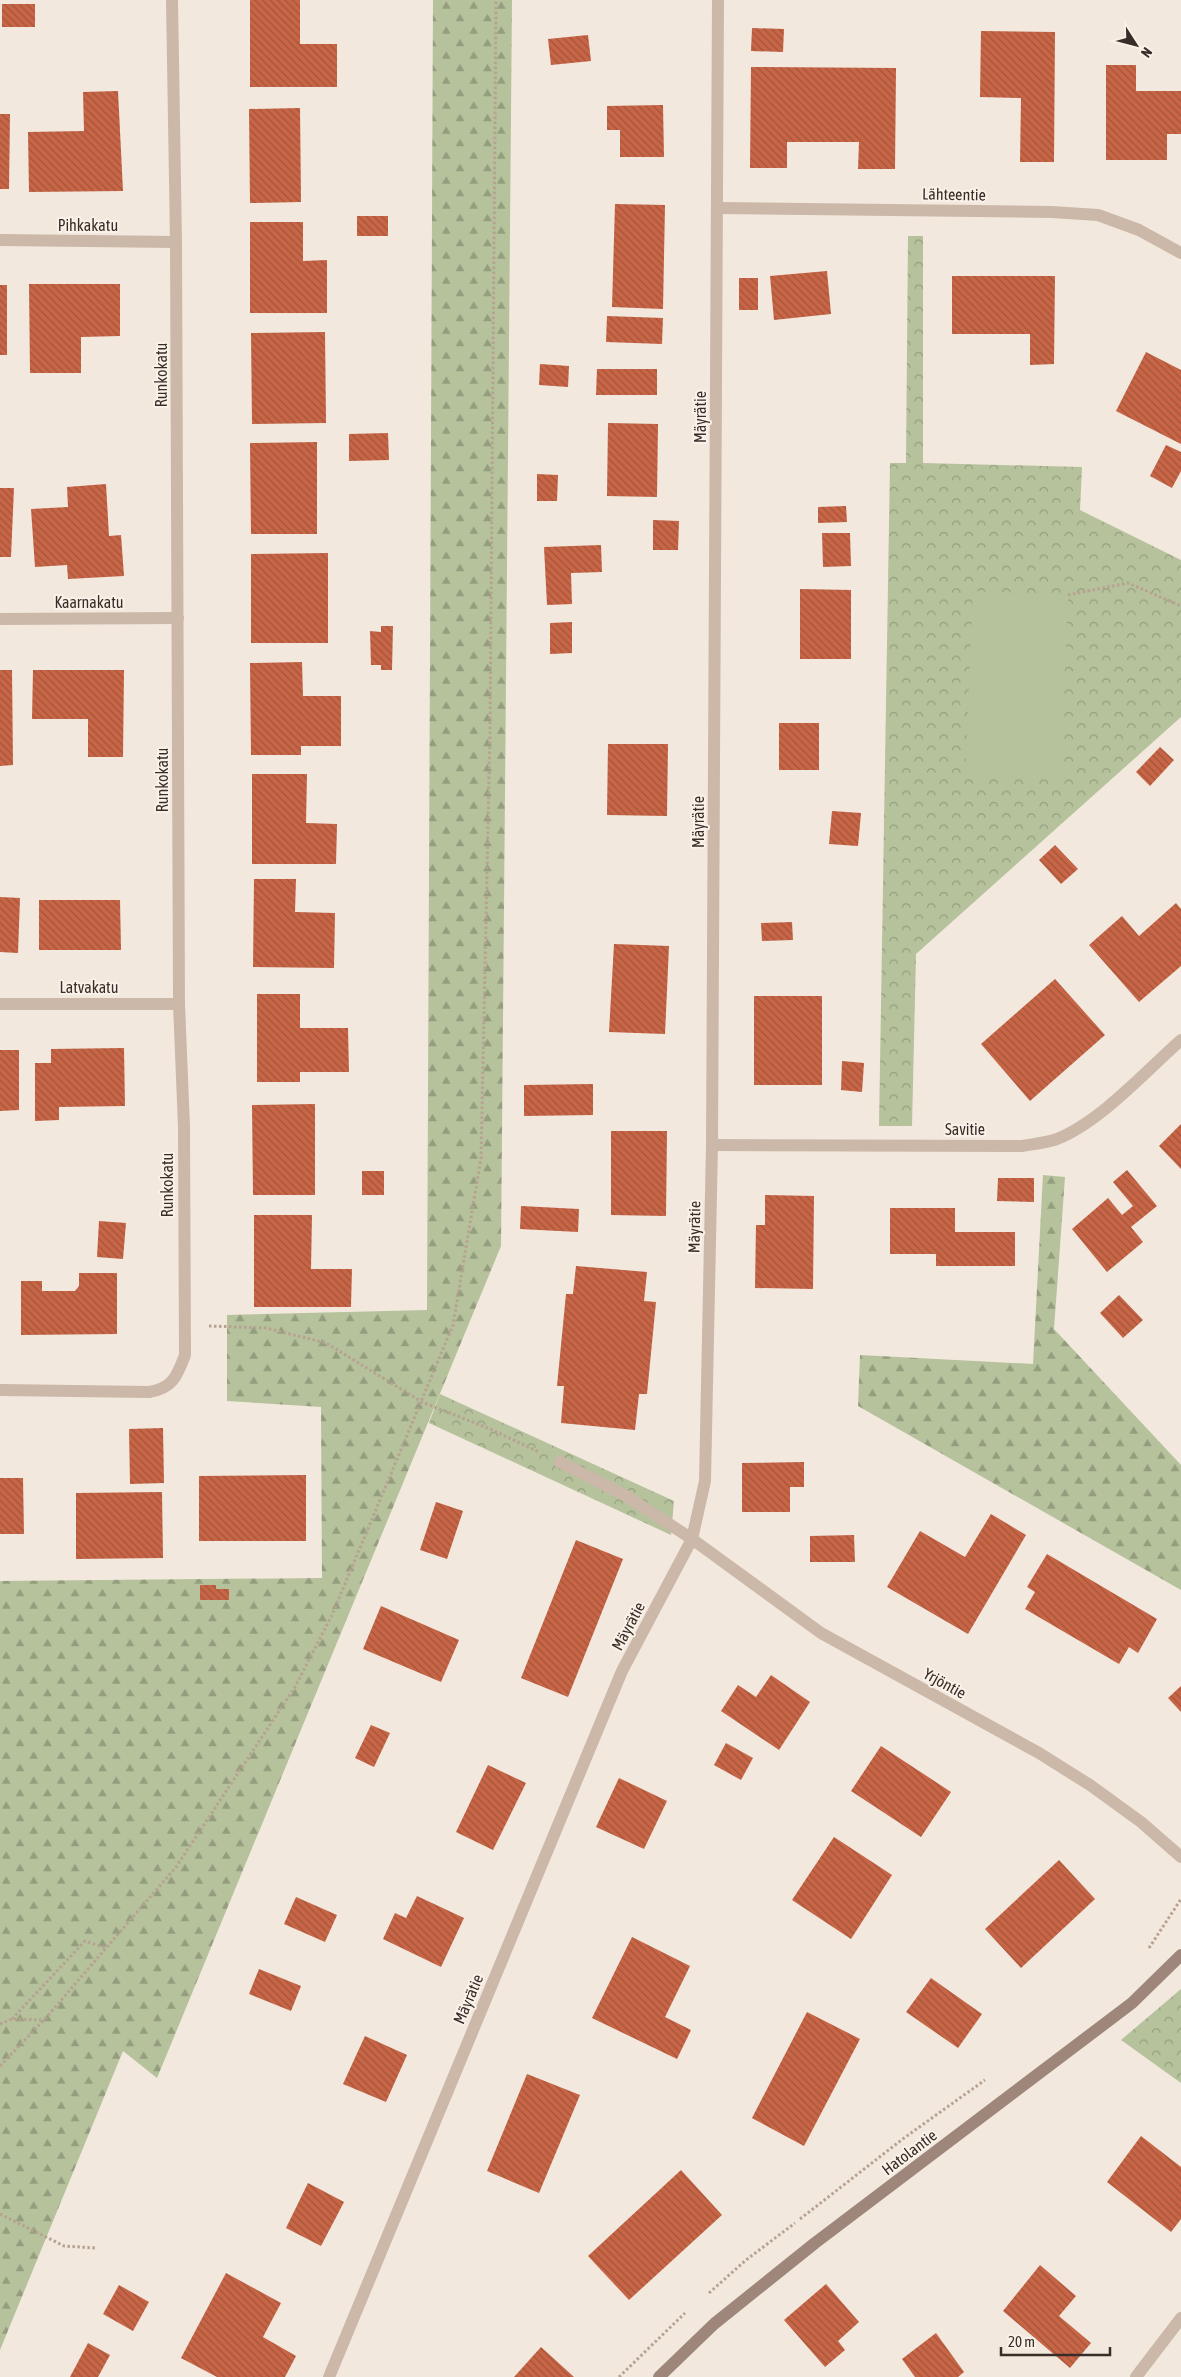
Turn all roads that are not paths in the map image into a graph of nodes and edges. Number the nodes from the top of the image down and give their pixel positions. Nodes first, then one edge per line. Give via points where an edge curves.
1 (172, 0) edge
2 (718, 0) edge
3 (718, 208) junction
4 (0, 240) edge
5 (176, 242) junction
6 (1181, 253) edge
7 (178, 618) junction
8 (0, 619) edge
9 (0, 1004) edge
10 (179, 1004) junction
11 (1181, 1040) edge
12 (712, 1144) junction
13 (0, 1390) edge
14 (560, 1462) road end
15 (692, 1539) junction
16 (1181, 1857) edge
17 (1181, 1955) edge
18 (1181, 2318) edge
19 (329, 2377) edge
20 (659, 2377) edge
21 (1136, 2377) edge

1 - 5 street, Runkokatu
2 - 3 street, Mäyrätie
3 - 6 street, Lähteentie via 1098,215 1139,230
3 - 12 street, Mäyrätie
4 - 5 street, Pihkakatu
5 - 7 street, Runkokatu
7 - 8 street, Kaarnakatu
7 - 10 street, Runkokatu
9 - 10 street, Latvakatu
10 - 13 street, Runkokatu via 184,1127 184,1355 176,1376 163,1390 150,1392
11 - 12 street, Savitie via 1081,1127 1056,1140 1038,1144
12 - 15 street, Mäyrätie via 705,1481
14 - 15 street, Yrjöntie via 628,1498
15 - 16 street, Yrjöntie via 821,1633 1039,1753 1090,1785 1141,1822
15 - 19 street, Mäyrätie via 622,1671
17 - 20 street, Hatolantie via 1132,2003 815,2243 714,2324
18 - 21 street

